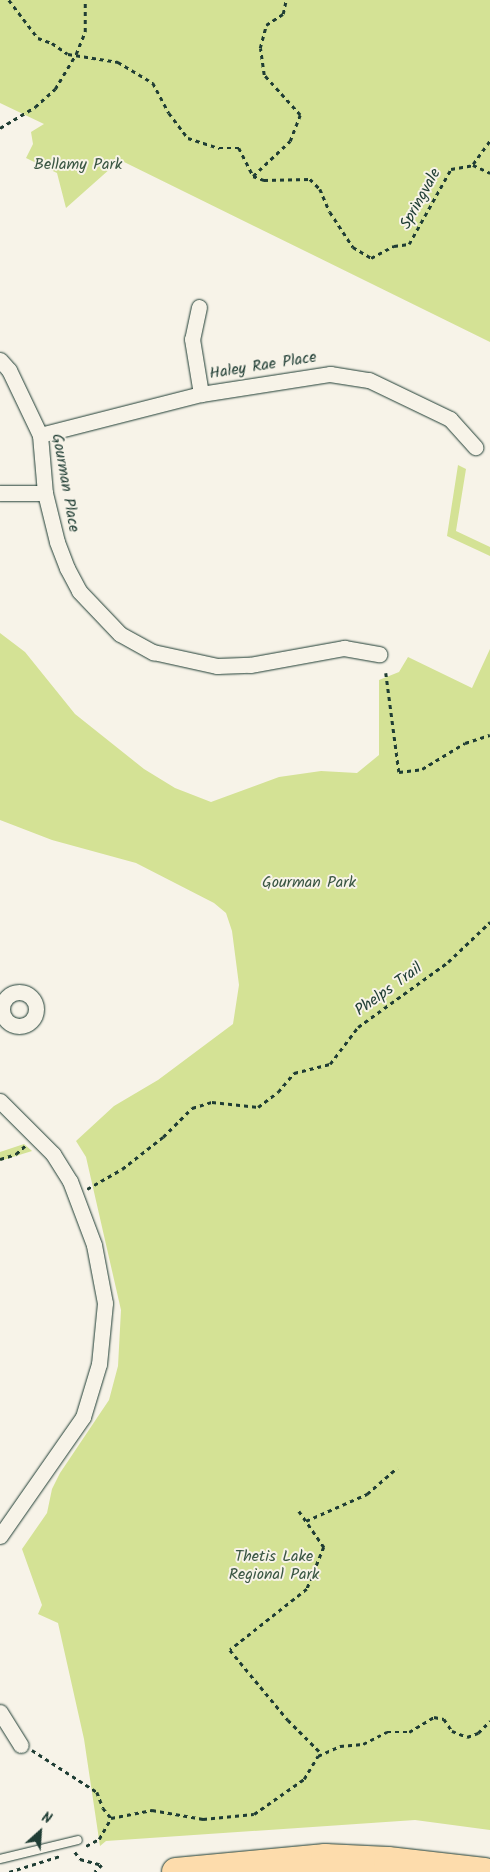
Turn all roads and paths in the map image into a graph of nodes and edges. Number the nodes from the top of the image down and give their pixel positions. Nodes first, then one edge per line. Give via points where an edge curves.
1 (9, 0) edge
2 (85, 0) edge
3 (286, 0) edge
4 (76, 54) junction
5 (0, 128) edge
6 (490, 141) edge
7 (473, 165) junction
8 (490, 173) edge
9 (253, 176) junction
10 (199, 308) dead end
11 (0, 360) edge
12 (201, 394) junction
13 (40, 435) junction
14 (475, 447) dead end
15 (0, 493) edge
16 (45, 493) junction
17 (379, 654) dead end
18 (386, 673) dead end
19 (490, 735) edge
20 (490, 922) edge
21 (0, 1101) edge
22 (36, 1136) junction
23 (0, 1159) edge
24 (76, 1195) junction
25 (397, 1468) dead end
26 (299, 1511) dead end
27 (306, 1521) junction
28 (0, 1536) edge
29 (0, 1712) edge
30 (490, 1721) edge
31 (22, 1745) joint
32 (322, 1754) junction
33 (111, 1818) junction
34 (78, 1840) dead end
35 (74, 1852) junction
36 (0, 1859) edge
37 (9, 1872) edge
38 (95, 1872) edge
39 (176, 1872) edge
40 (484, 1872) edge

1 - 4 path via 38,38 68,54
2 - 4 path via 84,32
3 - 9 path via 283,14 266,24 260,48 264,76 300,115 290,141
4 - 5 path via 49,96
4 - 9 path via 126,65 159,90 168,113 188,138 219,148 239,148
6 - 7 path
7 - 8 path
7 - 9 path, Springvale via 447,172 409,244 394,246 371,258 353,247 330,212 320,189 310,179 273,181
10 - 12 street via 192,339
11 - 13 street, Gourman Place via 9,370
12 - 13 street, Haley Rae Place
12 - 14 street, Haley Rae Place via 330,374 368,380 450,419
13 - 16 street, Gourman Place
15 - 16 street
16 - 17 street, Gourman Place via 57,542 79,590 120,634 153,652 217,666 250,665 344,648
18 - 19 path via 399,772 422,769 465,744
20 - 24 path, Phelps Trail via 448,962 358,1027 330,1064 294,1073 278,1092 258,1107 212,1102 192,1108 163,1137 122,1168
21 - 22 street
22 - 23 path via 16,1154
22 - 24 street via 53,1154
24 - 28 street via 94,1246 105,1303 99,1364 75,1432
25 - 27 path via 367,1494
26 - 27 path
27 - 32 path via 324,1547 307,1589 230,1650 288,1720
29 - 31 street
30 - 32 path via 478,1733 468,1737 452,1731 444,1719 434,1716 410,1732 387,1732 363,1744 340,1746
31 - 33 path via 97,1792
32 - 33 path via 304,1779 254,1814 203,1819 152,1810
33 - 35 path via 99,1839
34 - 36 lane
35 - 37 path
35 - 38 path via 80,1859 102,1866
39 - 40 highway via 325,1858

